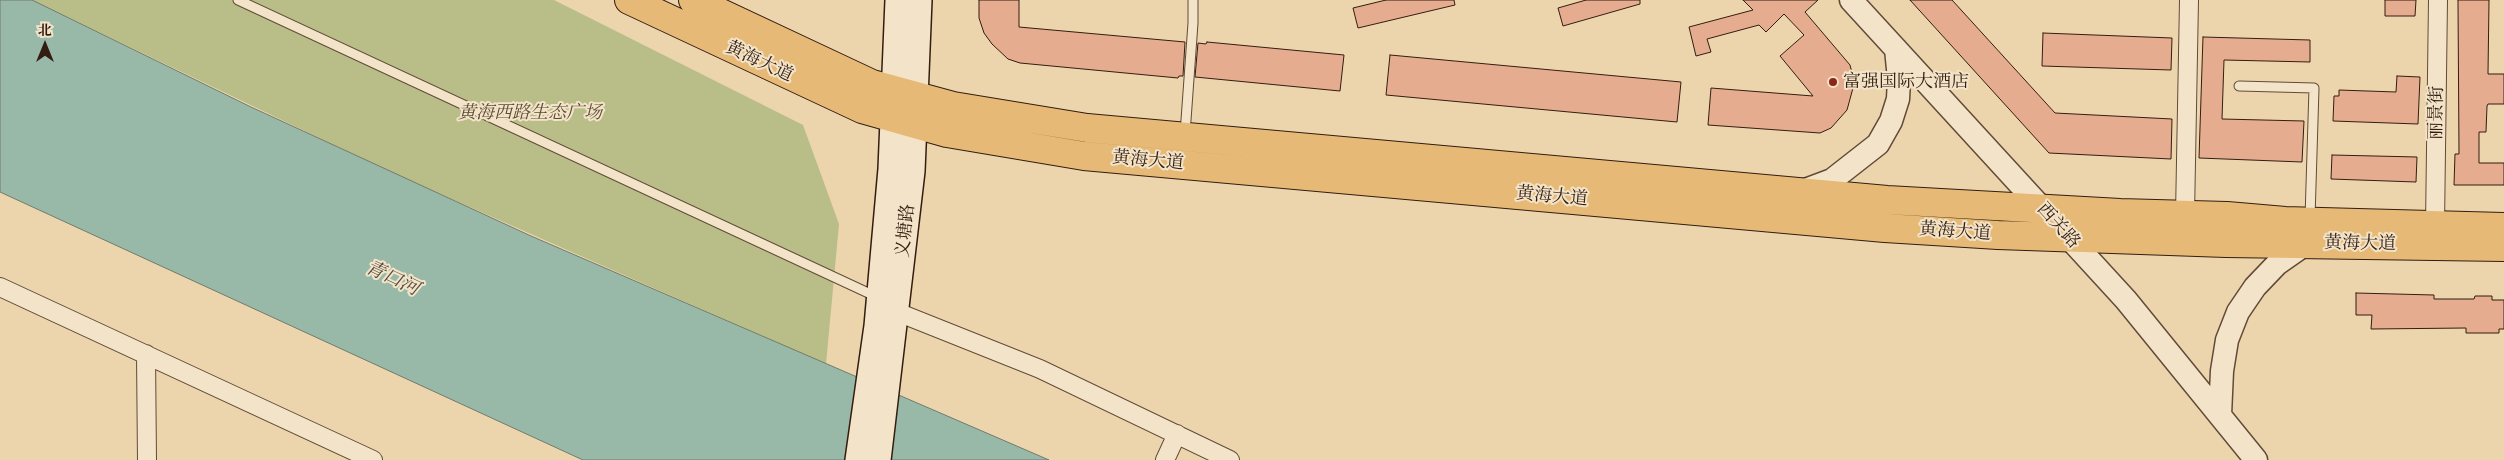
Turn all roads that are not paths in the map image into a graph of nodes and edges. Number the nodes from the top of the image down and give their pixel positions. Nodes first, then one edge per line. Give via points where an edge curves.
1 (238, 0) edge
2 (630, 0) edge
3 (693, 0) edge
4 (898, 0) edge
5 (919, 0) edge
6 (1193, 0) edge
7 (1851, 0) edge
8 (2189, 0) edge
9 (2438, 0) edge
10 (1896, 49) junction
11 (2239, 86) dead end
12 (905, 94) junction
13 (904, 122) junction
14 (1185, 137) junction
15 (1799, 192) junction
16 (2044, 209) junction
17 (2185, 214) junction
18 (2435, 225) junction
19 (2504, 227) edge
20 (2308, 232) junction
21 (2070, 238) junction
22 (2504, 247) edge
23 (2, 288) edge
24 (887, 318) junction
25 (146, 354) junction
26 (2220, 416) junction
27 (1177, 434) junction
28 (346, 454) edge
29 (147, 460) edge
30 (373, 460) edge
31 (858, 460) edge
32 (878, 460) edge
33 (1165, 460) edge
34 (1230, 460) edge
35 (2256, 460) edge

1 - 24 lane
2 - 13 main road, 黄海大道 via 847,104
3 - 12 main road, 黄海大道 via 859,78
4 - 12 main road, 义塘路
5 - 12 main road, 义塘路
6 - 14 lane
7 - 10 street, 西关路
8 - 17 street
9 - 18 street, 丽景街
10 - 15 street via 1898,99 1891,121 1878,144 1832,180
10 - 16 street, 西关路
11 - 20 lane via 2314,88
12 - 13 main road, 义塘路
12 - 14 main road, 黄海大道 via 1023,119
13 - 21 main road, 黄海大道 via 1000,144 1084,156 1885,228
13 - 24 main road, 义塘路
14 - 15 main road, 黄海大道
15 - 16 main road, 黄海大道
16 - 17 main road, 黄海大道
16 - 21 street, 西关路
17 - 20 main road, 黄海大道
18 - 19 main road, 黄海大道
18 - 20 main road, 黄海大道
20 - 21 main road, 黄海大道 via 2226,243
20 - 22 main road, 黄海大道
20 - 26 street via 2255,287 2238,312 2227,340
21 - 26 street, 西关路 via 2126,300
23 - 25 street
24 - 27 street via 1040,369
24 - 31 main road, 义塘路
24 - 32 main road, 义塘路
25 - 28 street
25 - 29 street
26 - 35 street, 西关路
27 - 33 street
27 - 34 street
28 - 30 street

